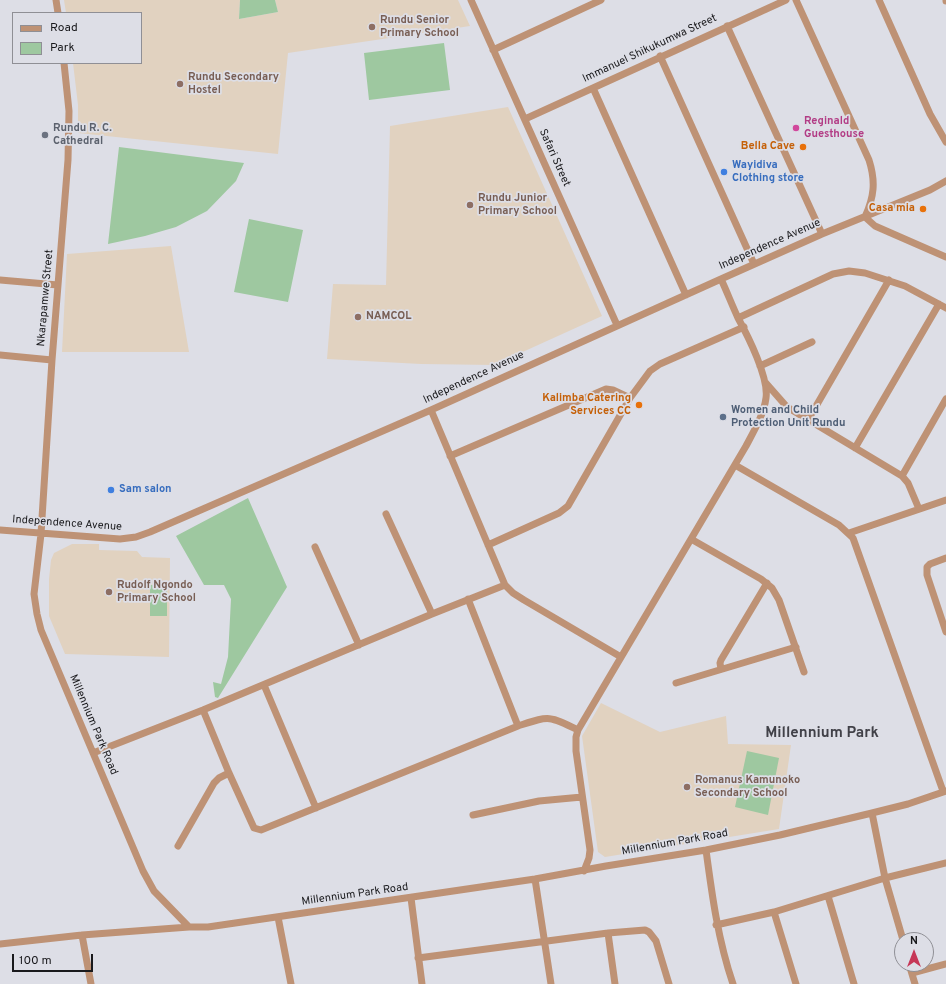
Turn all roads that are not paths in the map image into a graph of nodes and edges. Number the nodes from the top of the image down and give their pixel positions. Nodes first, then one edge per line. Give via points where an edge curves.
1 (56, 0) edge
2 (471, 0) edge
3 (601, 0) edge
4 (786, 0) edge
5 (796, 0) edge
6 (879, 0) edge
7 (58, 12) edge
8 (727, 26) junction
9 (493, 50) junction
10 (660, 56) junction
11 (64, 64) edge
12 (593, 88) junction
13 (525, 119) junction
14 (946, 142) edge
15 (946, 181) edge
16 (865, 217) junction
17 (822, 234) junction
18 (946, 257) edge
19 (754, 264) junction
20 (721, 279) junction
21 (0, 280) edge
22 (888, 280) junction
23 (58, 285) junction
24 (686, 295) junction
25 (939, 304) junction
26 (946, 308) edge
27 (738, 318) junction
28 (617, 325) junction
29 (744, 327) junction
30 (812, 342) dead end
31 (0, 355) edge
32 (52, 360) junction
33 (760, 366) junction
34 (765, 382) junction
35 (630, 398) junction
36 (946, 399) edge
37 (431, 410) junction
38 (939, 412) junction
39 (946, 416) edge
40 (808, 420) junction
41 (855, 448) junction
42 (450, 456) junction
43 (735, 465) junction
44 (902, 476) junction
45 (946, 500) edge
46 (919, 509) junction
47 (386, 514) dead end
48 (0, 530) edge
49 (849, 533) junction
50 (41, 534) junction
51 (691, 539) junction
52 (488, 544) junction
53 (315, 547) dead end
54 (946, 558) edge
55 (767, 582) junction
56 (505, 585) junction
57 (468, 599) junction
58 (432, 614) junction
59 (946, 632) edge
60 (359, 645) junction
61 (796, 647) junction
62 (621, 657) junction
63 (721, 670) junction
64 (804, 672) dead end
65 (676, 683) dead end
66 (264, 685) junction
67 (203, 710) junction
68 (518, 726) junction
69 (578, 730) junction
70 (93, 753) junction
71 (229, 773) junction
72 (944, 791) edge
73 (582, 797) junction
74 (316, 808) junction
75 (872, 813) junction
76 (473, 815) dead end
77 (178, 846) dead end
78 (706, 850) junction
79 (946, 863) edge
80 (584, 871) junction
81 (886, 878) junction
82 (536, 879) junction
83 (828, 896) junction
84 (410, 898) junction
85 (774, 912) junction
86 (278, 917) junction
87 (716, 924) junction
88 (189, 927) junction
89 (901, 932) edge
90 (608, 933) junction
91 (82, 935) junction
92 (545, 941) junction
93 (0, 944) edge
94 (418, 958) junction
95 (946, 964) edge
96 (912, 973) joint
97 (91, 984) edge
98 (291, 984) edge
99 (422, 984) edge
100 (551, 984) edge
101 (615, 984) edge
102 (669, 984) edge
103 (733, 984) edge
104 (796, 984) edge
105 (854, 984) edge
106 (915, 984) edge

1 - 7 street
2 - 9 street, Safari Street
3 - 9 street
4 - 8 street, Immanuel Shikukumwa Street
5 - 16 street via 869,160 873,174 873,189 871,204
6 - 14 street via 930,114
8 - 10 street, Immanuel Shikukumwa Street
8 - 17 street
9 - 13 street, Safari Street
10 - 12 street, Immanuel Shikukumwa Street
10 - 19 street
11 - 23 street, Nkarapamwe Street via 69,135
12 - 13 street, Immanuel Shikukumwa Street
12 - 24 street
13 - 28 street, Safari Street
15 - 16 street, Independence Avenue
16 - 17 street, Independence Avenue
16 - 18 street via 875,226
17 - 19 street, Independence Avenue
19 - 20 street, Independence Avenue
20 - 24 street, Independence Avenue
20 - 27 street
21 - 23 street
22 - 25 street
22 - 27 street via 857,271 833,274
22 - 40 street
23 - 32 street, Nkarapamwe Street
24 - 28 street, Independence Avenue
25 - 26 street
25 - 41 street
27 - 29 street
28 - 37 street, Independence Avenue
29 - 33 street
29 - 35 street via 655,367
30 - 33 street
31 - 32 street
32 - 50 street, Nkarapamwe Street
33 - 34 street
34 - 40 street via 787,407
34 - 43 street via 766,397 763,410
35 - 42 street via 606,389
35 - 52 street via 568,506 559,513
36 - 38 street
37 - 42 street
37 - 50 street, Independence Avenue via 241,494 136,537 120,539
38 - 39 street
38 - 44 street
40 - 41 street
41 - 44 street
42 - 52 street
43 - 49 street
43 - 51 street
44 - 46 street via 908,483
45 - 46 street
46 - 49 street
47 - 58 street
48 - 50 street, Independence Avenue
49 - 72 street via 855,543
50 - 70 street, Millennium Park Road via 34,594 40,630
51 - 55 street
51 - 62 street
52 - 56 street
53 - 60 street
54 - 59 street via 930,564 926,571
55 - 61 street via 780,600
55 - 63 street via 721,660
56 - 57 street
56 - 62 street via 524,600
57 - 58 street
57 - 68 street
58 - 60 street
60 - 66 street
61 - 63 street
61 - 64 street
62 - 69 street
63 - 65 street
66 - 67 street
66 - 74 street
67 - 70 street
67 - 71 street
68 - 69 street via 548,718
68 - 74 street
69 - 73 street via 575,744
70 - 88 street, Millennium Park Road via 149,883
71 - 74 street via 254,828 258,830 264,830
71 - 77 street via 214,783
72 - 75 street, Millennium Park Road via 922,800
73 - 76 street via 539,801
73 - 80 street via 590,850
75 - 78 street, Millennium Park Road
75 - 81 street
78 - 80 street, Millennium Park Road
78 - 87 street
79 - 81 street
80 - 82 street, Millennium Park Road
81 - 83 street
81 - 89 street
82 - 84 street, Millennium Park Road
82 - 92 street
83 - 85 street
83 - 105 street
84 - 86 street, Millennium Park Road
84 - 94 street
85 - 87 street
85 - 104 street
86 - 88 street, Millennium Park Road via 208,927
86 - 98 street
87 - 103 street
88 - 91 street
90 - 92 street
90 - 101 street
90 - 102 street via 639,930 649,932 656,941
91 - 93 street
91 - 97 street
92 - 94 street
92 - 100 street
94 - 99 street
95 - 96 street
96 - 106 street

